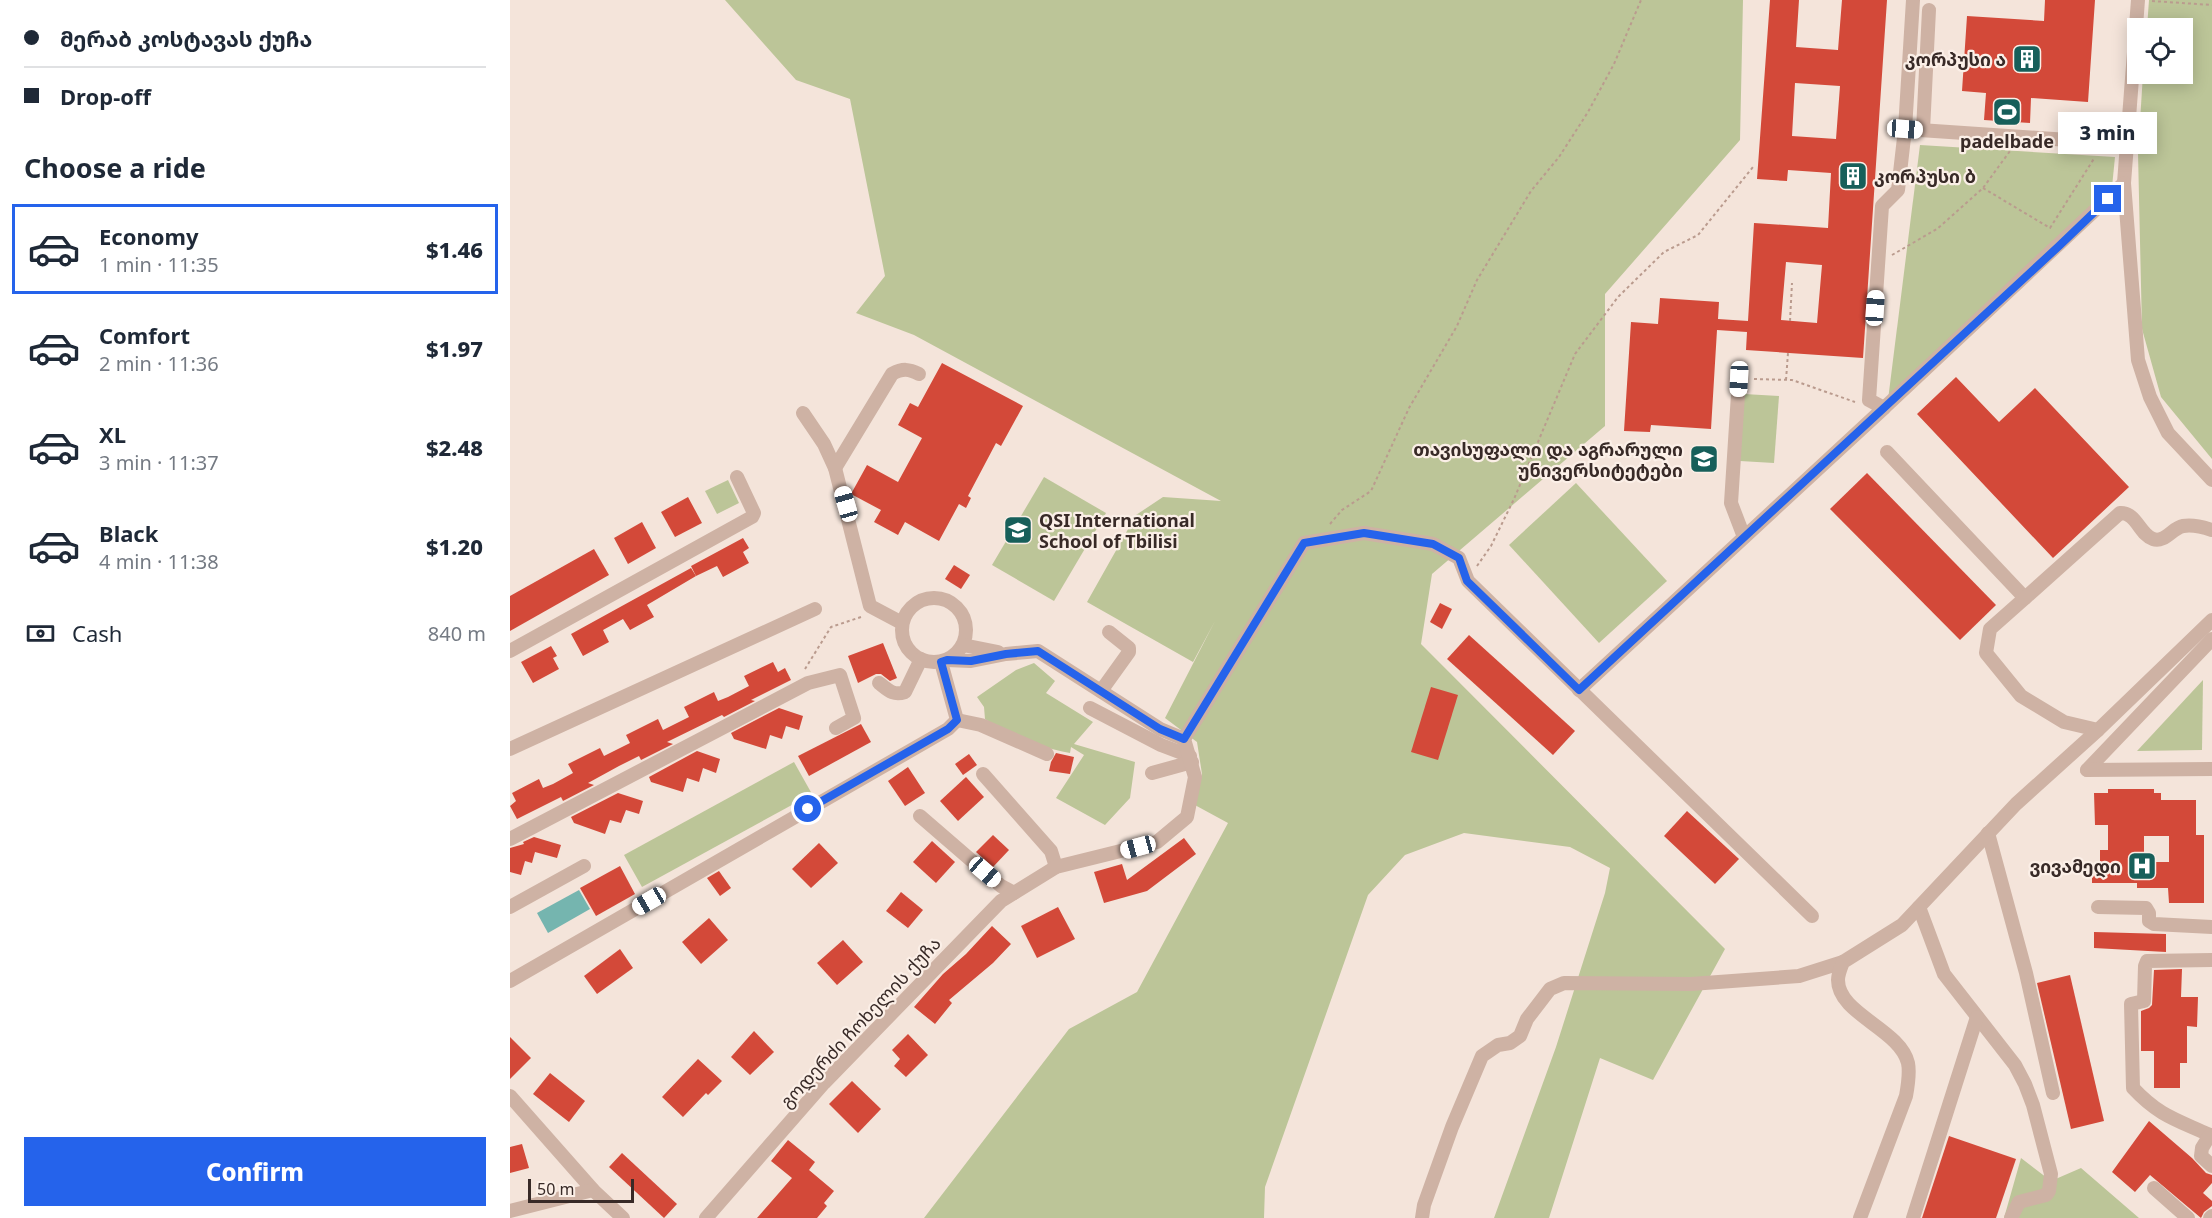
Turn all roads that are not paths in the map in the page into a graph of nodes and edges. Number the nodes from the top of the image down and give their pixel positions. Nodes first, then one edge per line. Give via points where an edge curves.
1 (1913, 0) edge
2 (2138, 0) edge
3 (1929, 10) dead end
4 (1906, 106) junction
5 (1924, 107) junction
6 (1905, 129) junction
7 (1923, 130) junction
8 (2127, 144) junction
9 (2124, 183) junction
10 (920, 374) dead end
11 (1739, 379) road end
12 (1884, 408) junction
13 (803, 413) dead end
14 (1887, 452) dead end
15 (835, 468) junction
16 (737, 477) dead end
17 (2212, 480) edge
18 (2212, 530) edge
19 (1744, 537) junction
20 (2025, 598) junction
21 (815, 609) dead end
22 (2212, 620) edge
23 (902, 623) junction
24 (1109, 632) dead end
25 (2212, 639) edge
26 (963, 645) junction
27 (510, 651) edge
28 (1006, 654) junction
29 (921, 659) junction
30 (944, 661) junction
31 (879, 683) dead end
32 (1579, 690) junction
33 (1101, 691) junction
34 (1090, 708) dead end
35 (952, 725) junction
36 (836, 728) dead end
37 (2098, 730) junction
38 (1184, 739) junction
39 (510, 749) edge
40 (1047, 754) dead end
41 (1191, 759) junction
42 (2212, 769) edge
43 (1152, 773) dead end
44 (983, 774) dead end
45 (920, 816) dead end
46 (1988, 833) junction
47 (510, 839) edge
48 (584, 866) dead end
49 (1056, 867) junction
50 (1014, 893) junction
51 (510, 907) edge
52 (1919, 907) junction
53 (2098, 907) dead end
54 (1812, 916) dead end
55 (2212, 927) edge
56 (2212, 960) edge
57 (1843, 962) junction
58 (510, 981) edge
59 (1977, 1017) junction
60 (2053, 1093) dead end
61 (510, 1096) edge
62 (2211, 1135) edge
63 (2212, 1166) edge
64 (2154, 1188) dead end
65 (592, 1190) junction
66 (510, 1211) edge
67 (623, 1218) edge
68 (706, 1218) edge
69 (1422, 1218) edge
70 (1860, 1218) edge
71 (1913, 1218) edge
72 (2011, 1218) edge
73 (2188, 1218) edge

1 - 4 street
2 - 8 street
3 - 5 street
4 - 5 street
4 - 6 street
5 - 7 street
6 - 7 street
6 - 12 street via 1898,190 1882,206 1869,400
7 - 8 street
8 - 9 street
9 - 12 street
9 - 17 street via 2138,360 2168,433
10 - 15 street via 907,369 892,374
11 - 19 street via 1731,503
12 - 19 street
13 - 15 street
14 - 20 street
15 - 23 street via 870,606
16 - 27 street via 753,507 752,517
18 - 20 street via 2185,525 2156,540 2129,515 2121,513
19 - 32 street
20 - 37 street via 1990,629 1986,653 2021,696 2064,722
21 - 39 street
22 - 37 street
23 - 26 street via 905,614 920,601 929,598 949,602 963,616
23 - 29 street via 906,648
24 - 33 street via 1129,652
25 - 42 street via 2087,770
26 - 28 street
26 - 30 street
28 - 30 street via 971,661
28 - 33 street via 1038,651
29 - 30 street
29 - 31 street via 905,692 890,692
30 - 35 street
32 - 38 street via 1467,581 1459,558 1433,544 1364,533 1304,543
32 - 54 street
33 - 38 street via 1160,729
34 - 41 street
35 - 40 street via 981,725
35 - 58 street
36 - 47 street via 854,718 840,675 808,683
37 - 46 street
38 - 41 street, გოდერძი ჩოხელის ქუჩა
41 - 43 street
41 - 49 street, გოდერძი ჩოხელის ქუჩა via 1195,777 1187,817 1157,842
44 - 49 street via 1052,851
45 - 50 street
46 - 52 street
46 - 60 street via 2026,972
48 - 51 street
49 - 50 street, გოდერძი ჩოხელის ქუჩა
50 - 68 street, გოდერძი ჩოხელის ქუჩა via 1001,901 824,1083
52 - 57 street via 1902,925
52 - 59 street via 1944,974
53 - 55 street via 2146,909 2154,924
56 - 62 street via 2147,961 2144,1000 2131,1004 2133,1088 2154,1109
57 - 69 street via 1799,976 1691,984 1564,983 1550,989 1527,1019 1520,1036 1482,1056 1448,1138
57 - 70 street via 1838,979 1842,997 1883,1031 1908,1062 1906,1096
59 - 71 street
59 - 72 street via 2025,1084 2050,1174 2046,1196 2019,1202
61 - 65 street
62 - 63 street via 2200,1156
64 - 73 street
65 - 66 street
65 - 67 street

